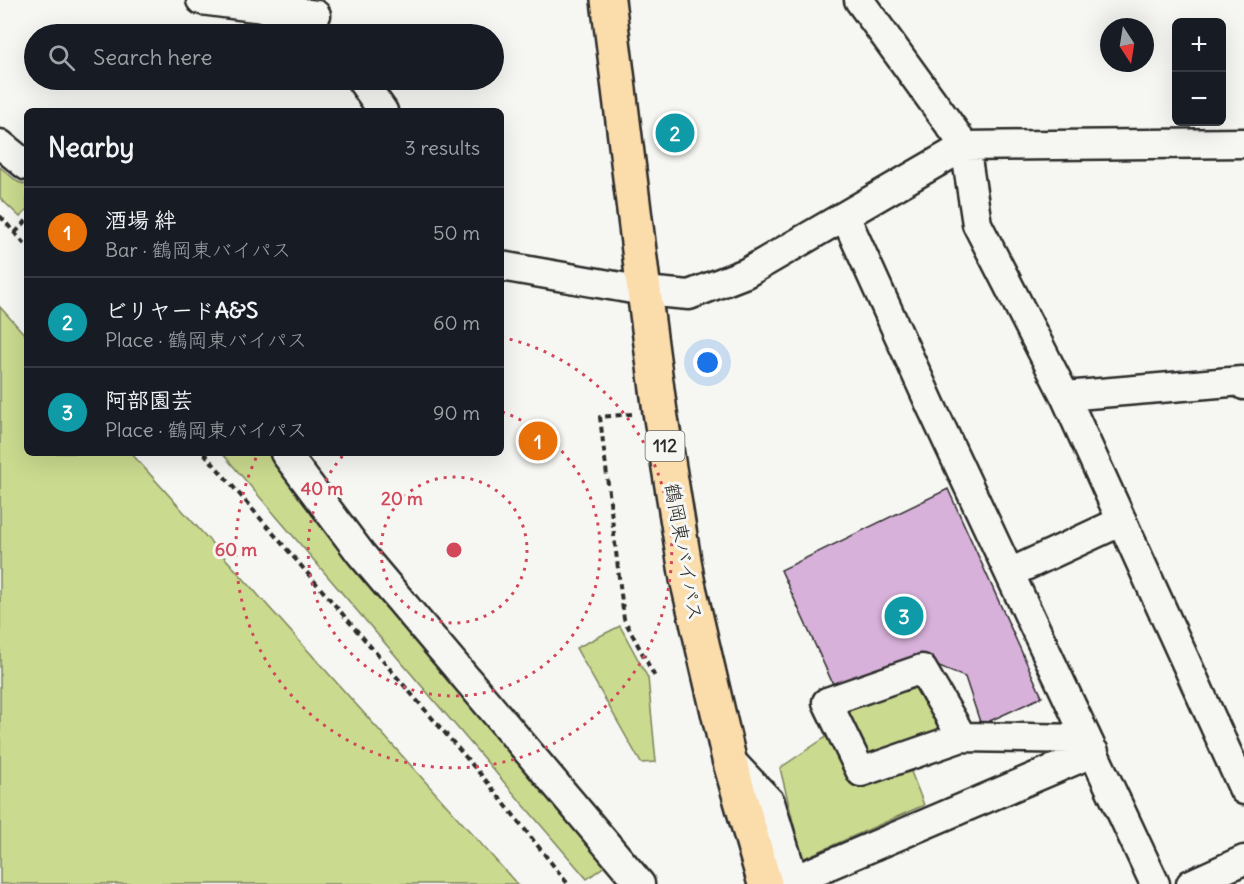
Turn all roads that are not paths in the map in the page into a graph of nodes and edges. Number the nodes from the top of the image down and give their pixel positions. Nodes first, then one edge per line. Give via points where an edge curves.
1 (201, 0) edge
2 (608, 0) edge
3 (859, 0) edge
4 (318, 16) edge
5 (368, 90) edge
6 (380, 108) edge
7 (1244, 143) edge
8 (0, 144) edge
9 (965, 146) junction
10 (24, 164) edge
11 (845, 216) junction
12 (504, 267) edge
13 (644, 291) junction
14 (1244, 385) edge
15 (1065, 396) junction
16 (287, 456) edge
17 (1122, 521) junction
18 (1010, 573) junction
19 (962, 737) junction
20 (1090, 745) junction
21 (1244, 790) edge
22 (1244, 860) edge
23 (785, 883) edge
24 (640, 884) edge
25 (1155, 884) edge
26 (1191, 884) edge

1 - 4 street
2 - 13 highway, 鶴岡東バイパス / 112
3 - 9 street
5 - 6 street
7 - 9 street
8 - 10 street
9 - 11 street
9 - 15 street via 977,224
11 - 13 street via 746,273 689,295
11 - 18 street
12 - 13 street
13 - 23 highway, 鶴岡東バイパス / 112 via 687,579 729,759
14 - 15 street via 1242,381
15 - 17 street
16 - 24 street via 361,554
17 - 18 street
17 - 21 street
18 - 20 street
19 - 19 street via 922,669 828,702 861,772
19 - 20 street
20 - 23 street
20 - 25 street
22 - 26 street

